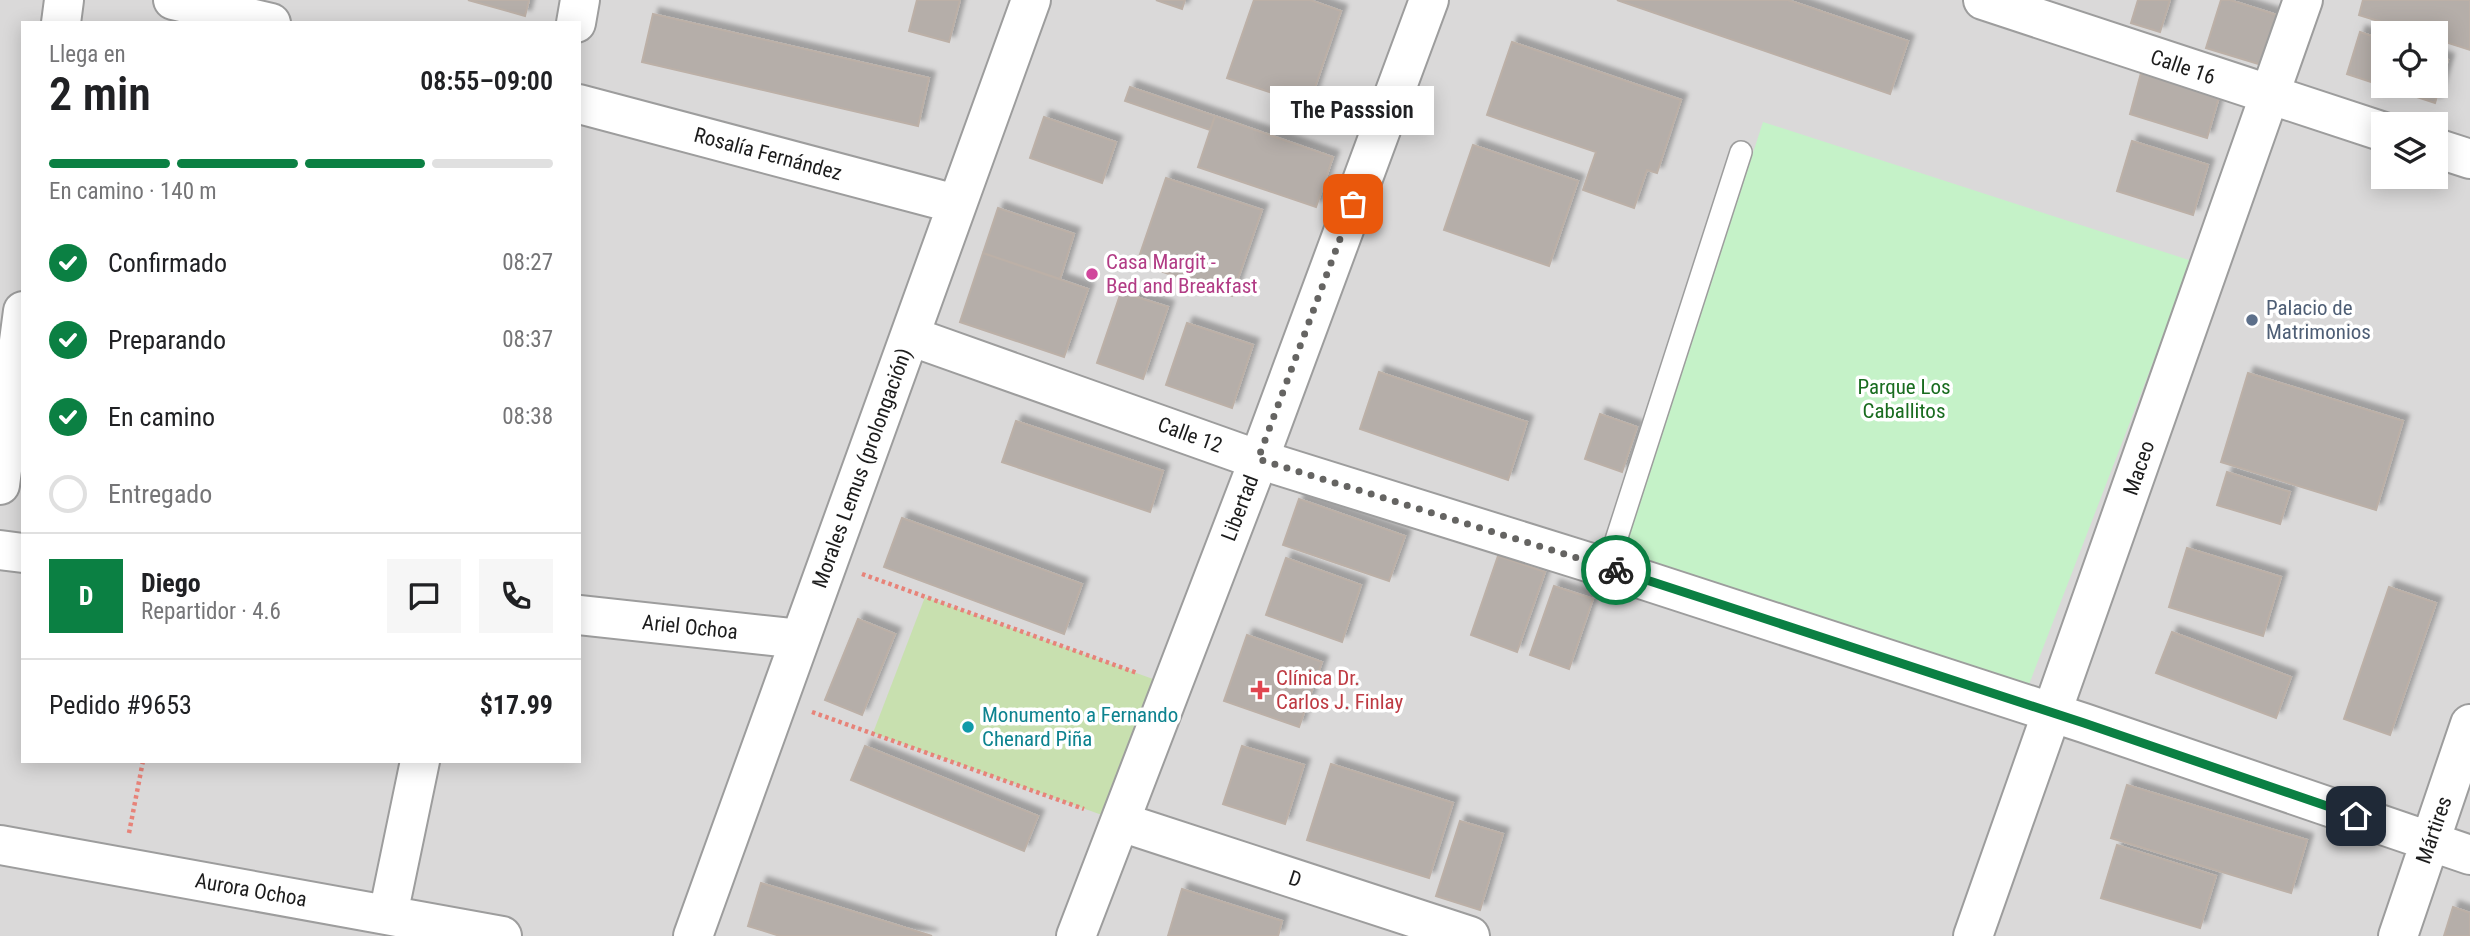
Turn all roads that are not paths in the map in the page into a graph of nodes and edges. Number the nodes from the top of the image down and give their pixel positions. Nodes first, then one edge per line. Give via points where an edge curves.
1 (64, 0) edge
2 (173, 0) edge
3 (580, 0) edge
4 (1031, 0) edge
5 (1429, 0) edge
6 (1983, 0) edge
7 (2303, 0) edge
8 (61, 21) edge
9 (262, 21) edge
10 (576, 21) edge
11 (2271, 96) junction
12 (581, 105) edge
13 (2371, 128) edge
14 (1741, 152) dead end
15 (2448, 152) edge
16 (2470, 159) edge
17 (956, 204) junction
18 (21, 326) edge
19 (910, 335) junction
20 (1258, 459) junction
21 (0, 485) edge
22 (0, 550) edge
23 (21, 553) edge
24 (1607, 568) junction
25 (581, 615) edge
26 (800, 639) junction
27 (2053, 714) junction
28 (2470, 724) edge
29 (420, 763) edge
30 (1121, 822) junction
31 (2430, 842) junction
32 (0, 845) edge
33 (2470, 855) edge
34 (388, 915) junction
35 (502, 936) edge
36 (693, 936) edge
37 (1076, 936) edge
38 (1470, 936) edge
39 (1973, 936) edge
40 (2398, 936) edge

1 - 8 street
2 - 9 street
3 - 10 street
4 - 17 street, Morales Lemus (prolongación)
5 - 20 street, Libertad
6 - 11 street, Calle 16
7 - 11 street, Maceo
11 - 13 street, Calle 16
11 - 27 street, Maceo
12 - 17 street, Rosalía Fernández
14 - 24 lane
15 - 16 street
17 - 19 street, Morales Lemus (prolongación)
18 - 21 street
19 - 20 street, Calle 12
19 - 26 street, Morales Lemus (prolongación)
20 - 24 street, Calle 12
20 - 30 street, Libertad
22 - 23 street
24 - 27 street, Calle 12
25 - 26 street, Ariel Ochoa
26 - 36 street, Morales Lemus (prolongación)
27 - 31 street, Calle 12
27 - 39 street, Maceo
28 - 31 street, Mártires
29 - 34 street
30 - 37 street, Libertad
30 - 38 street, D
31 - 33 street, Calle 12
31 - 40 street, Mártires
32 - 34 street, Aurora Ochoa
34 - 35 street, Aurora Ochoa

